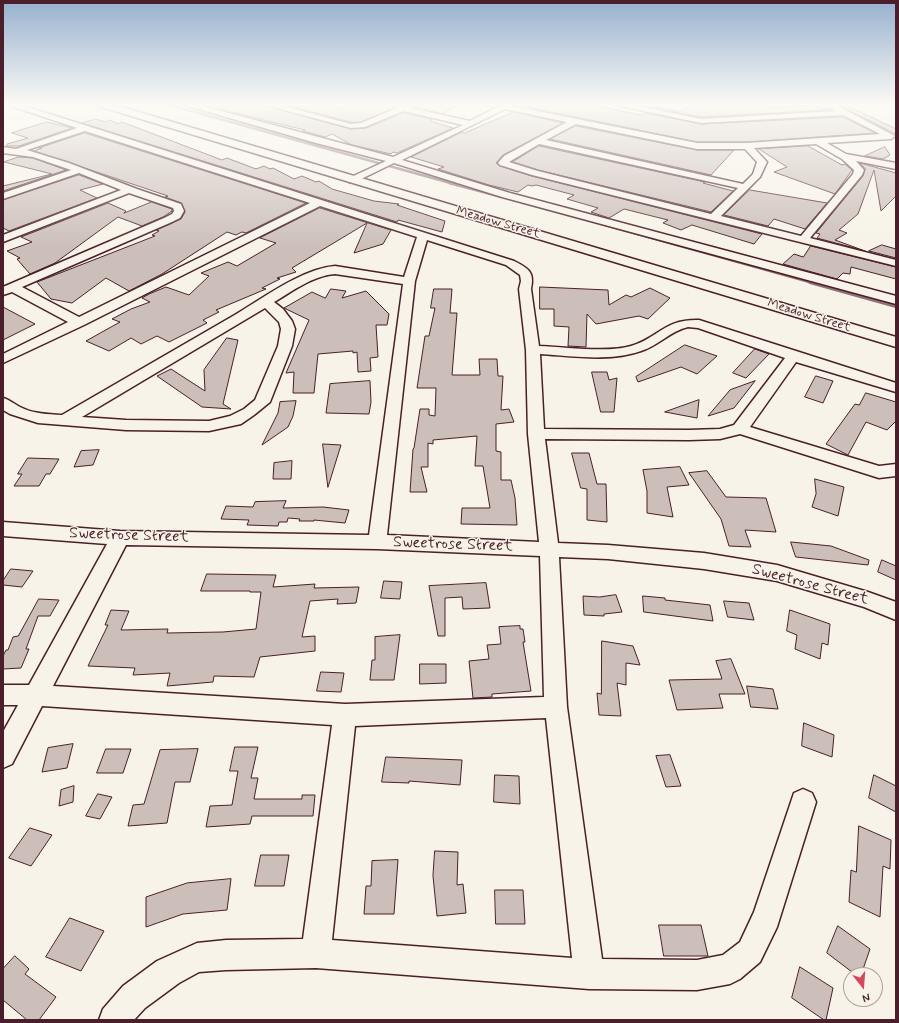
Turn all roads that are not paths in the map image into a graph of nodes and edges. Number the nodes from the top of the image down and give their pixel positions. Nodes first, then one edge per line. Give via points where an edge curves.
1 (24, 152) edge
2 (160, 152) edge
3 (259, 152) edge
4 (297, 152) edge
5 (361, 152) edge
6 (411, 152) edge
7 (518, 152) edge
8 (586, 152) edge
9 (752, 152) edge
10 (836, 152) edge
11 (844, 156) junction
12 (393, 160) junction
13 (896, 166) edge
14 (79, 170) junction
15 (368, 172) junction
16 (352, 180) junction
17 (744, 187) junction
18 (129, 190) junction
19 (3, 196) edge
20 (320, 202) junction
21 (714, 216) junction
22 (423, 235) junction
23 (3, 239) edge
24 (804, 239) junction
25 (896, 263) edge
26 (729, 279) dead end
27 (409, 281) junction
28 (8, 289) edge
29 (896, 300) edge
30 (265, 301) junction
31 (79, 322) junction
32 (896, 342) edge
33 (533, 350) junction
34 (793, 356) junction
35 (3, 359) edge
36 (896, 388) edge
37 (3, 403) edge
38 (65, 420) junction
39 (740, 429) junction
40 (536, 434) junction
41 (896, 470) edge
42 (3, 529) edge
43 (120, 538) junction
44 (377, 542) junction
45 (549, 548) junction
46 (896, 611) edge
47 (3, 695) edge
48 (36, 696) junction
49 (556, 707) junction
50 (345, 715) junction
51 (3, 756) edge
52 (803, 802) dead end
53 (316, 952) junction
54 (589, 974) junction
55 (114, 1020) edge

1 - 14 street
2 - 20 street
3 - 16 street, Meadow Street
4 - 15 street, Meadow Street
5 - 12 street
6 - 12 street
7 - 21 street via 506,158 503,163
8 - 17 street
9 - 17 street via 762,162 757,175
10 - 11 street
11 - 13 street
11 - 24 street via 855,164 857,175
12 - 15 street
12 - 29 street via 498,192
14 - 18 street
14 - 19 street
15 - 16 street
15 - 26 street, Meadow Street
16 - 32 street, Meadow Street
17 - 21 street
18 - 23 street
18 - 28 street via 177,206 179,211 168,220
20 - 22 street
20 - 31 street
21 - 24 street
22 - 27 street
22 - 33 street via 510,263 522,270 527,281 525,289
24 - 25 street
27 - 30 street via 347,271 324,271
27 - 44 street
28 - 31 street
30 - 38 street
30 - 38 street via 278,312 288,329 285,346 262,402 249,412 234,420 209,426 126,425
31 - 35 street
33 - 34 street via 627,351 647,345 677,325 690,322
33 - 40 street
34 - 36 street
34 - 39 street
37 - 38 street via 15,411 38,418
39 - 40 street via 720,434 689,435
39 - 41 street via 879,472
40 - 45 street
42 - 43 street, Sweetrose Street
43 - 44 street, Sweetrose Street
43 - 48 street
44 - 45 street, Sweetrose Street
45 - 46 street, Sweetrose Street via 704,561 777,573
45 - 49 street
47 - 48 street
48 - 50 street
48 - 51 street
49 - 50 street
49 - 54 street
50 - 53 street
52 - 54 street via 766,917 750,952 730,969 697,975
53 - 54 street
53 - 55 street via 197,958 168,972 134,997

